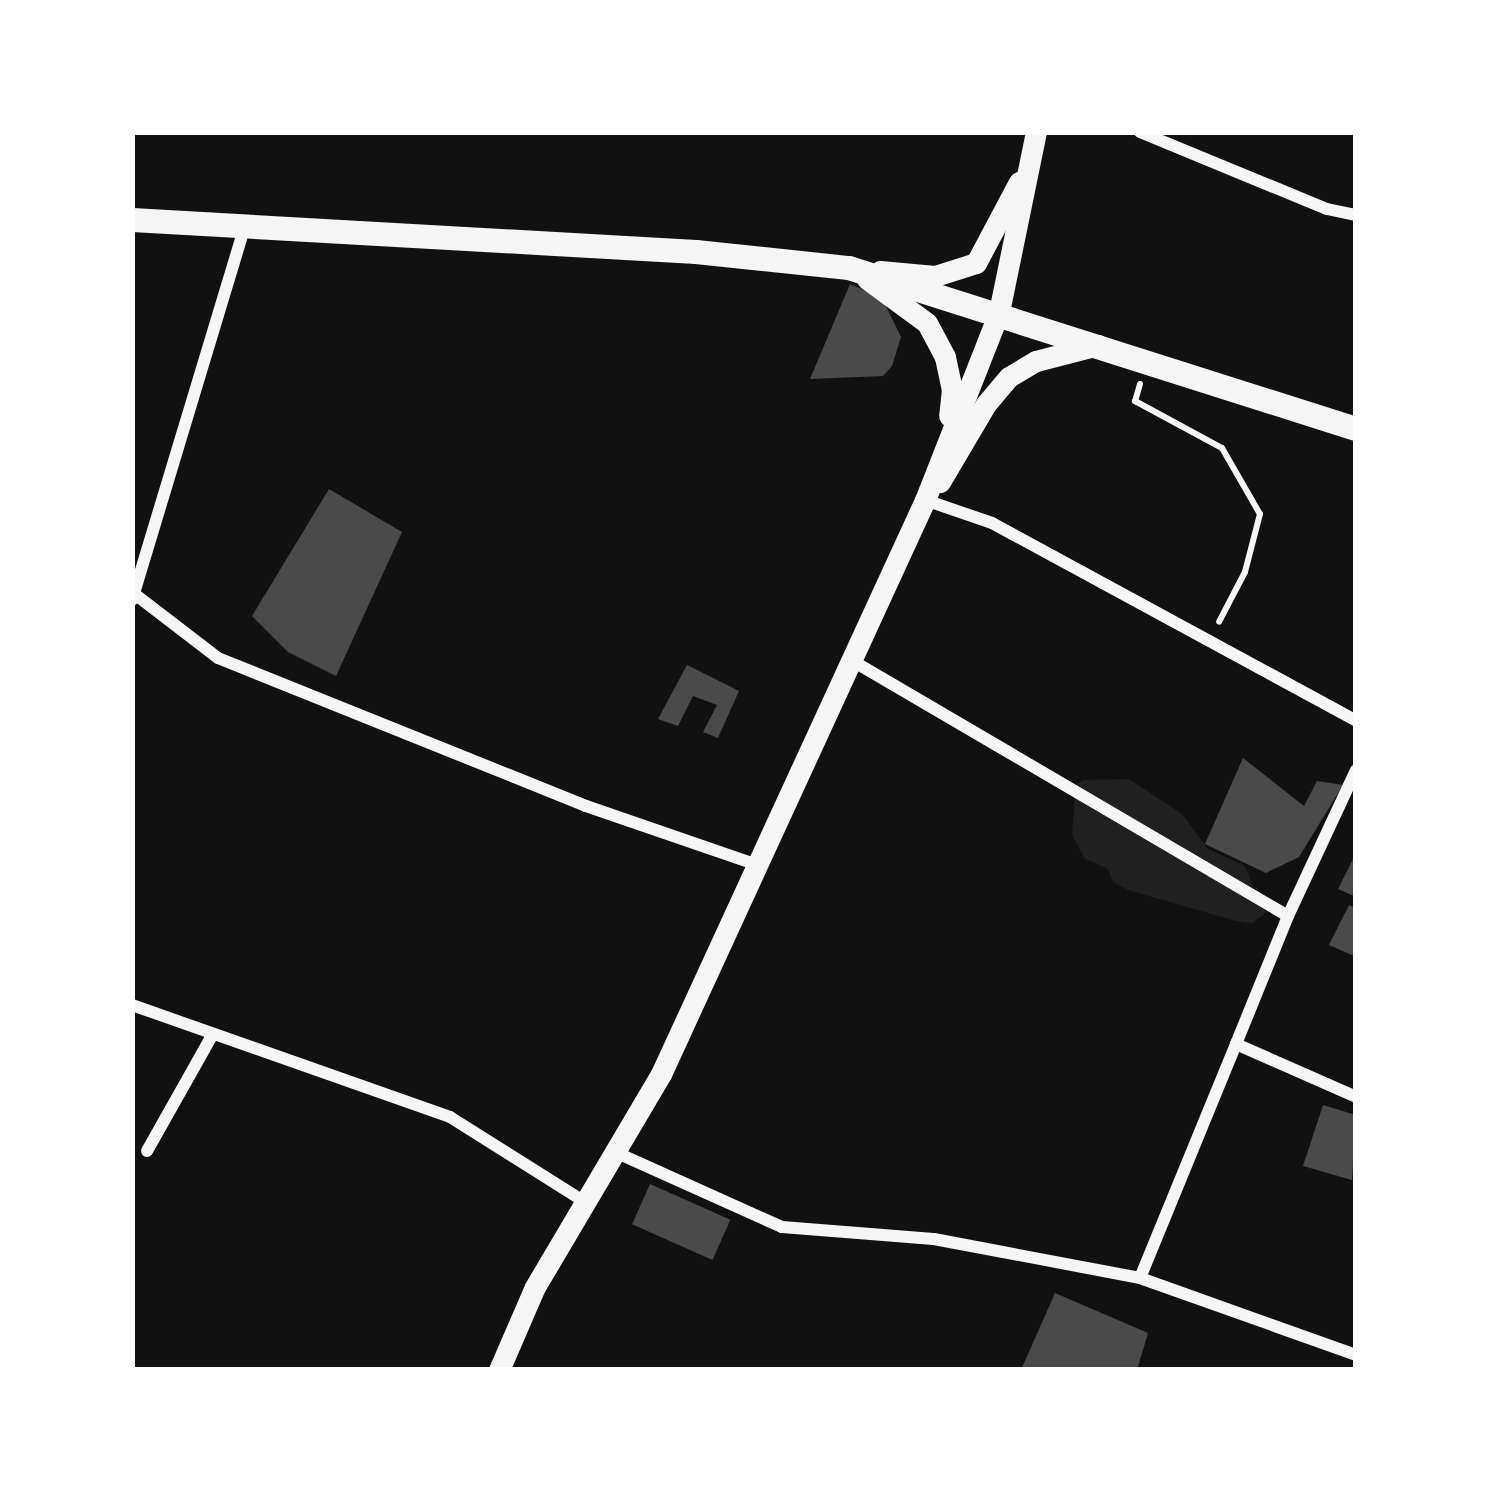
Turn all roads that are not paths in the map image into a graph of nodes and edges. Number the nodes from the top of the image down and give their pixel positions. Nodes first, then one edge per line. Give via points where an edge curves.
1 (1140, 132) edge
2 (1036, 137) edge
3 (1356, 215) edge
4 (132, 220) edge
5 (244, 228) junction
6 (849, 268) junction
7 (999, 312) junction
8 (1098, 345) junction
9 (1356, 429) edge
10 (942, 452) junction
11 (925, 500) junction
12 (133, 596) edge
13 (851, 660) junction
14 (1356, 721) edge
15 (1356, 770) edge
16 (757, 865) junction
17 (1288, 916) junction
18 (132, 1005) edge
19 (213, 1034) junction
20 (1235, 1044) junction
21 (1356, 1097) edge
22 (147, 1151) dead end
23 (615, 1152) junction
24 (585, 1202) junction
25 (1140, 1279) junction
26 (1356, 1355) edge
27 (499, 1370) edge

1 - 3 street
2 - 6 main road via 976,263 935,277
2 - 7 main road
4 - 5 main road
5 - 6 main road
5 - 12 street
6 - 7 main road
6 - 10 main road via 927,323 945,357 952,389
7 - 8 main road
7 - 10 main road
8 - 9 main road
8 - 11 main road via 1009,377
10 - 11 main road
11 - 13 main road
11 - 14 street via 992,523
12 - 16 street via 218,658 586,806
13 - 16 main road
13 - 17 street
15 - 17 street
16 - 23 main road via 661,1074
17 - 20 street
18 - 19 street
19 - 22 street
19 - 24 street via 450,1117
20 - 21 street
20 - 25 street
23 - 24 main road
23 - 25 street via 782,1227 934,1239
24 - 27 main road
25 - 26 street

